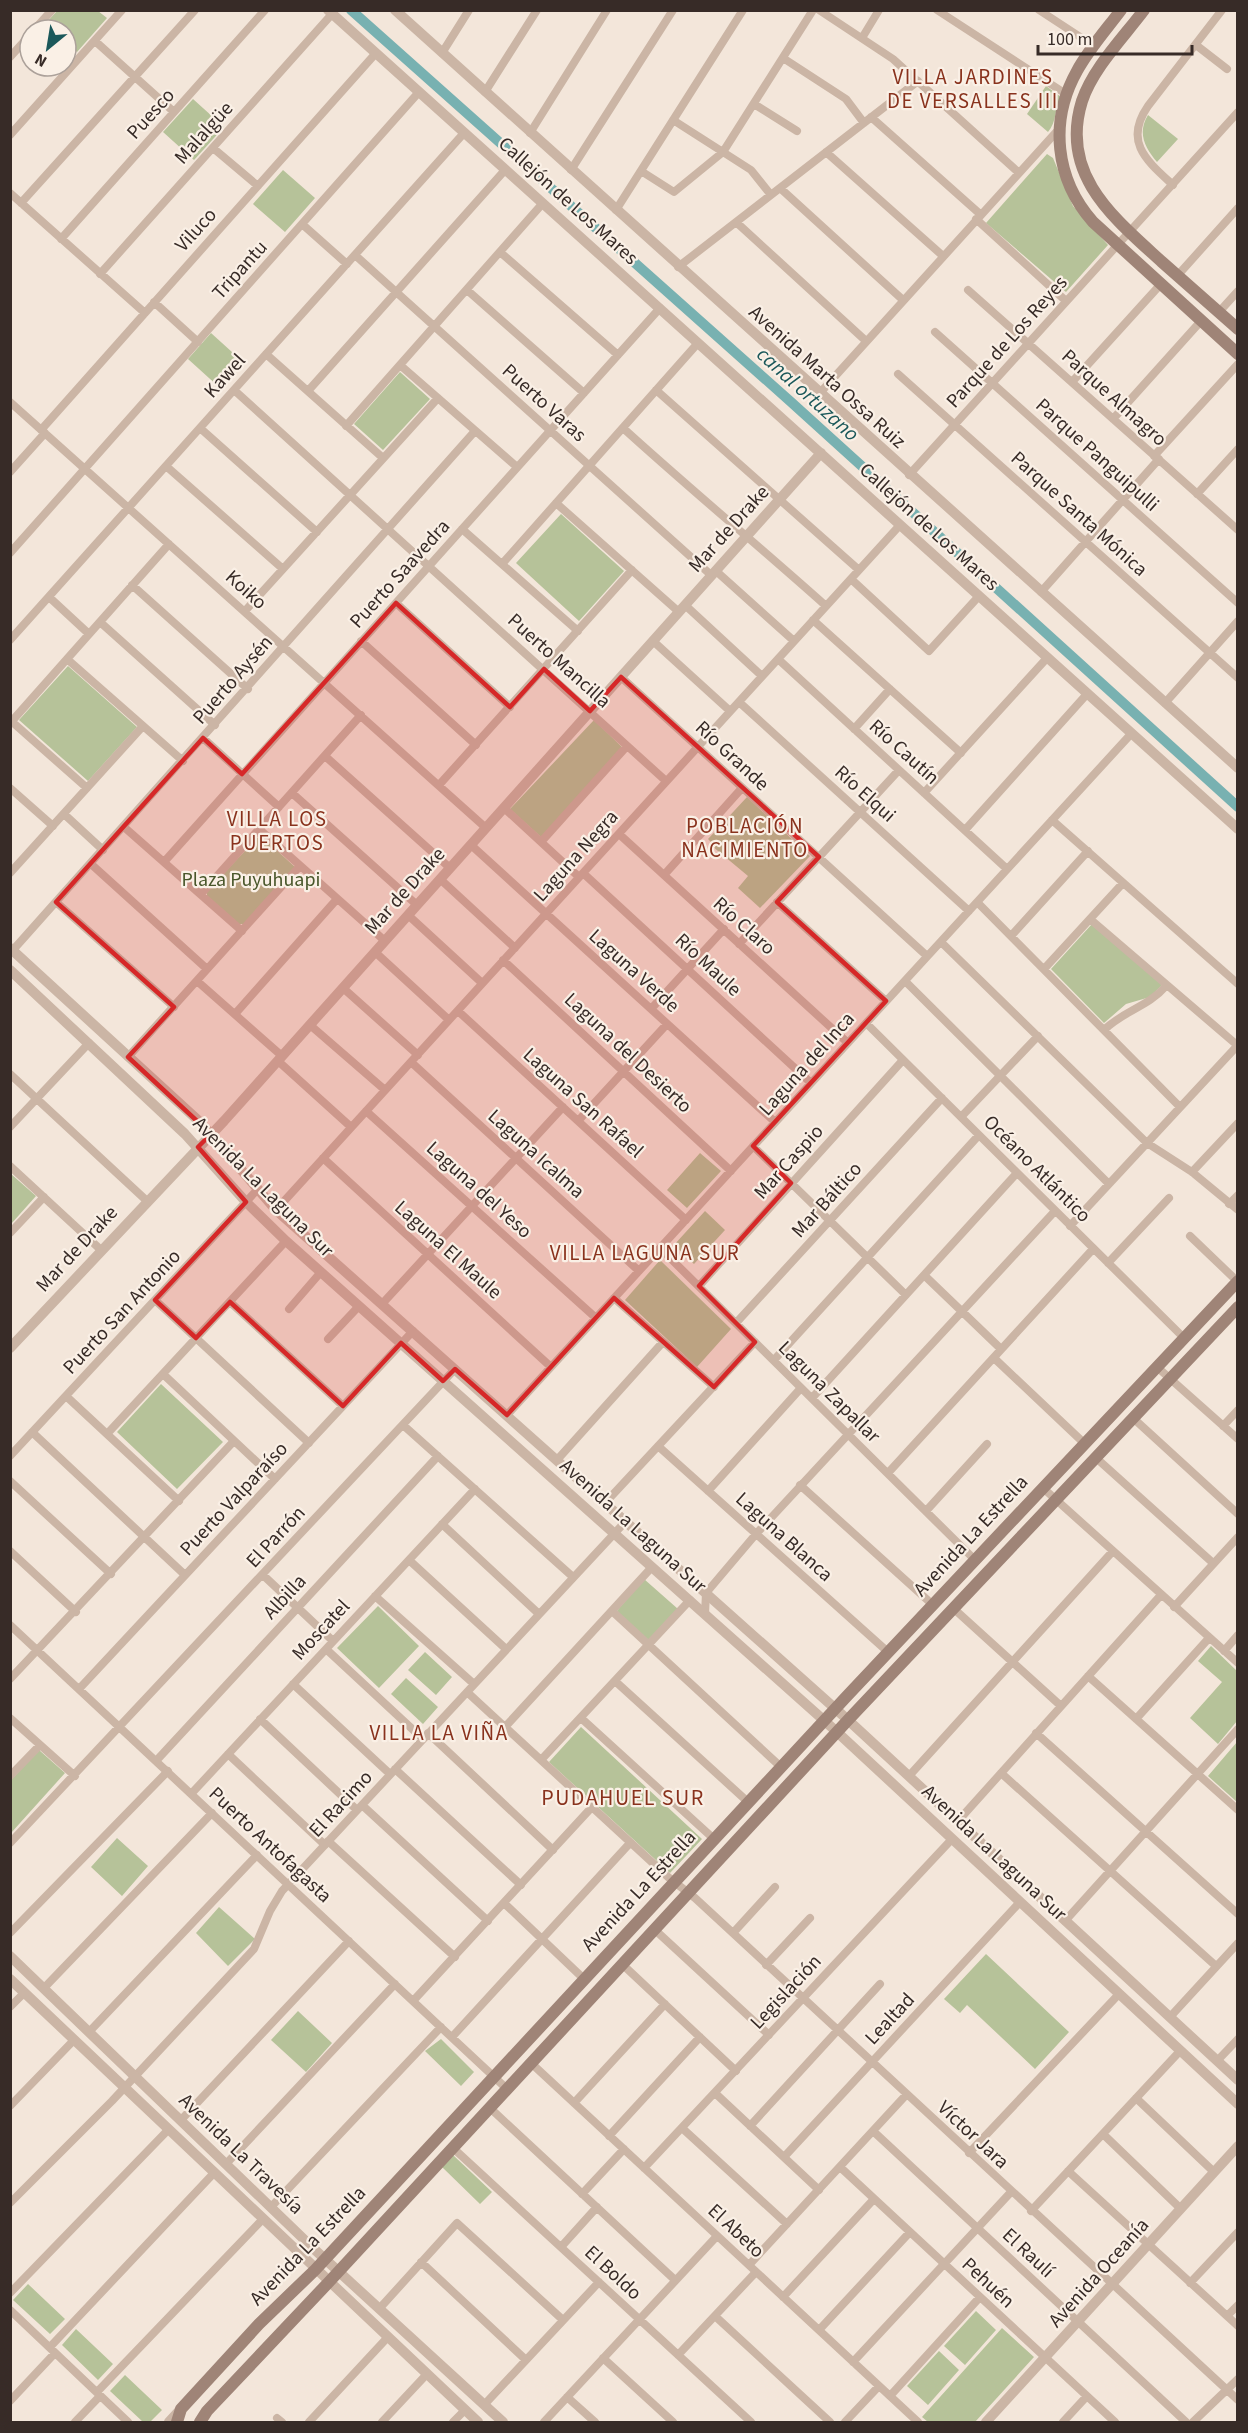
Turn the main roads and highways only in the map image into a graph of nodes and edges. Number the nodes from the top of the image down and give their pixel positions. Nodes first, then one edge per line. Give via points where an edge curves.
1 (1121, 10) edge
2 (1144, 10) edge
3 (1238, 329) edge
4 (1238, 354) edge
5 (1237, 1281) edge
6 (1238, 1307) edge
7 (181, 2409) junction
8 (177, 2422) edge
9 (185, 2422) edge
10 (198, 2422) edge

1 - 4 main road via 1078,69 1066,94 1059,129 1063,166 1074,196 1086,214
2 - 3 main road via 1086,92 1077,134 1079,153 1096,196 1131,233
5 - 7 main road, Avenida La Estrella
6 - 10 main road, Avenida La Estrella via 848,1720
7 - 8 main road
7 - 9 main road

